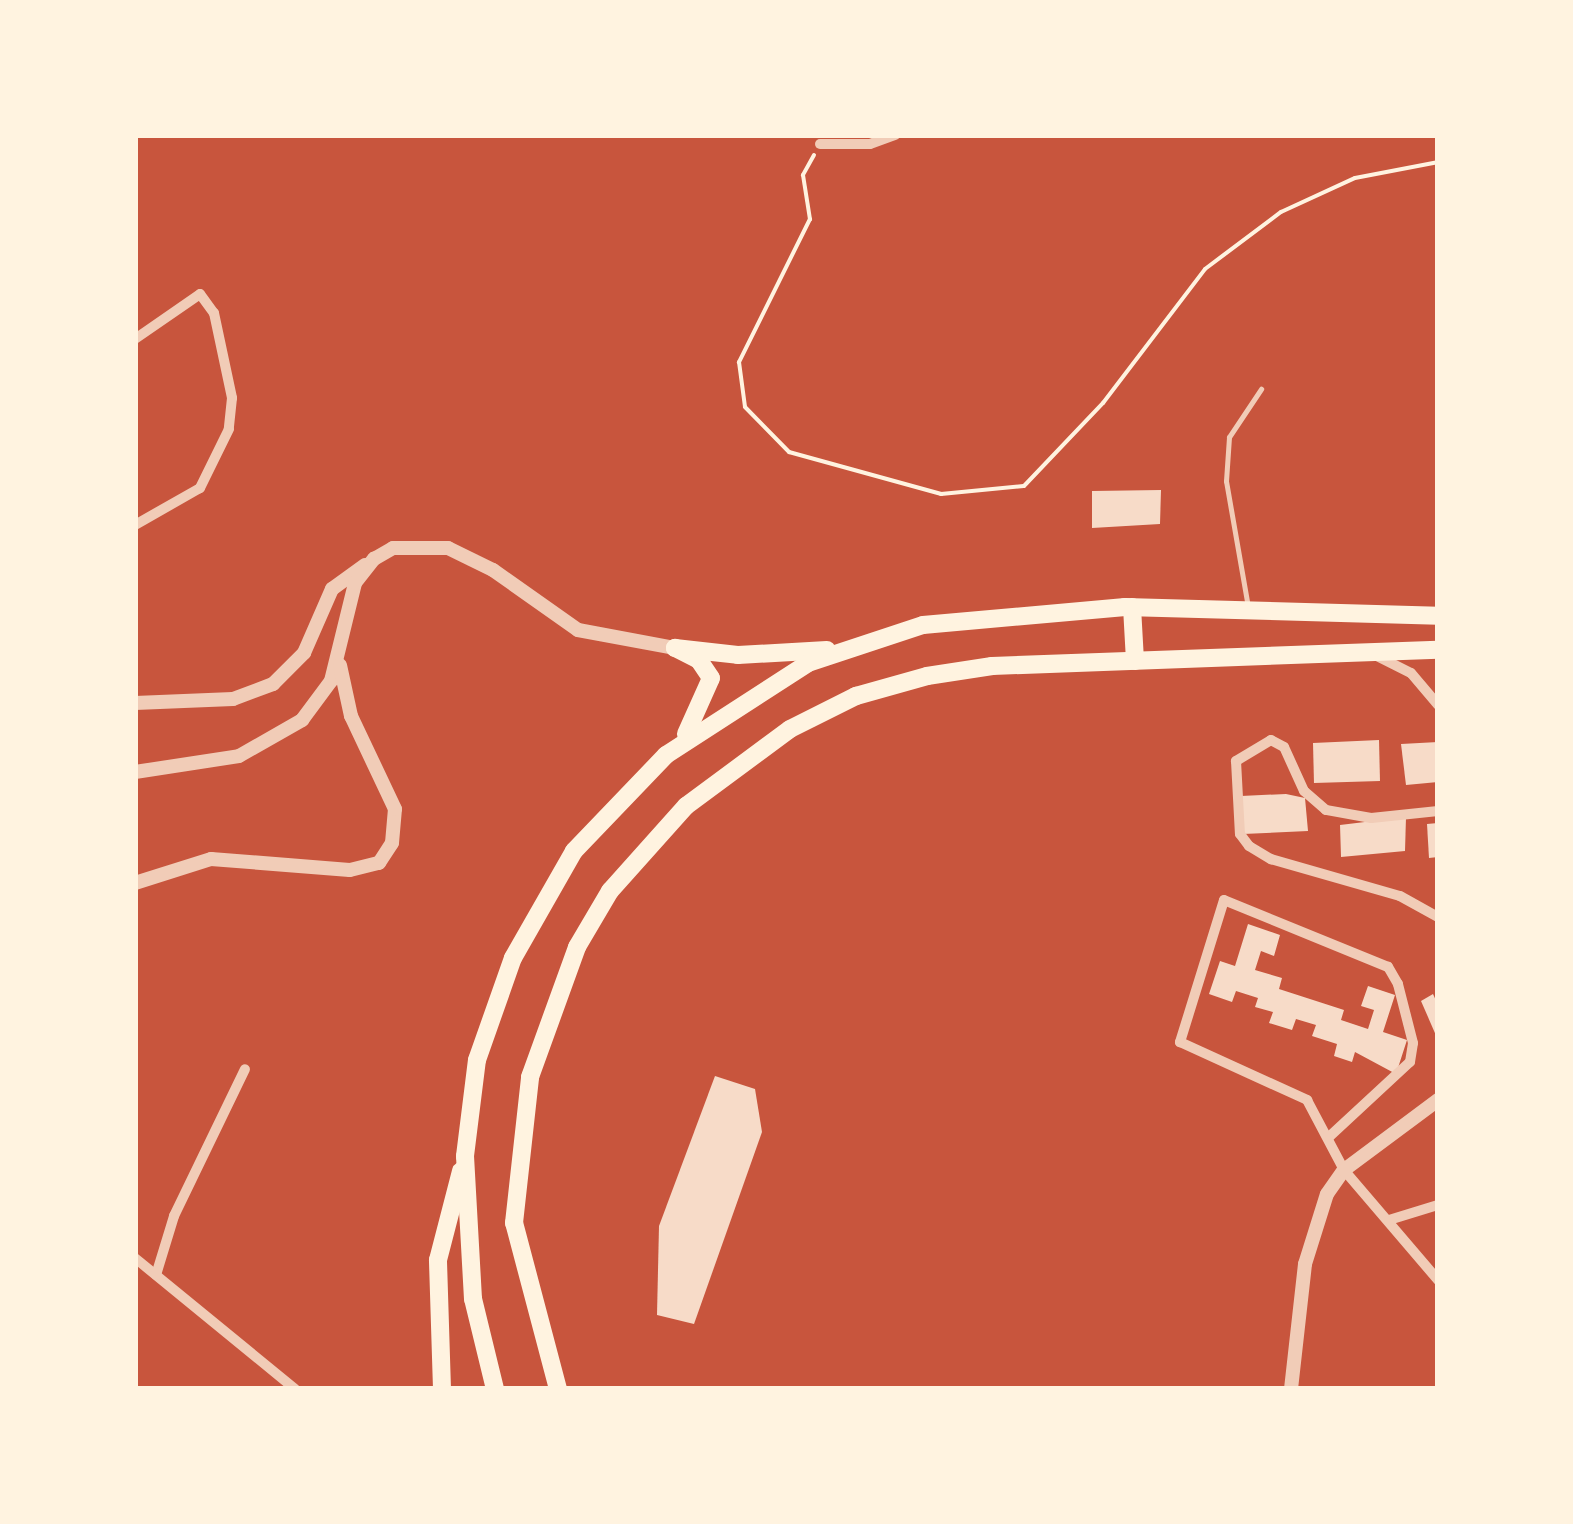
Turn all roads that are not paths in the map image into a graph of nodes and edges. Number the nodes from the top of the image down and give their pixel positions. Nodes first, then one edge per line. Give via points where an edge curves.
1 (894, 135) edge
2 (820, 144) road end
3 (135, 339) edge
4 (1261, 388) dead end
5 (135, 525) edge
6 (374, 559) junction
7 (1132, 607) junction
8 (1249, 610) junction
9 (1438, 616) edge
10 (675, 648) junction
11 (847, 648) junction
12 (341, 649) junction
13 (1438, 650) edge
14 (1370, 652) junction
15 (1135, 661) junction
16 (135, 702) edge
17 (1438, 705) edge
18 (678, 746) junction
19 (135, 772) edge
20 (1438, 811) edge
21 (135, 883) edge
22 (1438, 917) edge
23 (245, 1070) dead end
24 (1438, 1100) edge
25 (1330, 1136) junction
26 (465, 1156) junction
27 (1344, 1170) junction
28 (1438, 1205) edge
29 (1389, 1220) junction
30 (135, 1258) edge
31 (156, 1275) junction
32 (1438, 1280) edge
33 (540, 1339) junction
34 (294, 1389) edge
35 (442, 1389) edge
36 (495, 1389) edge
37 (558, 1389) edge
38 (573, 1389) edge
39 (1291, 1389) edge

1 - 2 street via 870,144
3 - 5 street via 200,294 214,313 232,398 228,429 200,488
4 - 8 lane via 1229,437 1226,481
6 - 10 street via 394,548 437,545 493,570 578,630
6 - 12 street via 350,596
6 - 16 street via 332,589 304,653 273,684 233,698
7 - 8 highway
7 - 11 highway via 983,616
7 - 15 highway
8 - 9 highway
10 - 11 highway via 738,655
10 - 18 highway via 699,660 711,678 705,702
11 - 18 highway via 755,692
12 - 19 street via 316,706 263,747 216,762
12 - 21 street via 352,716 396,820 379,863 350,870 211,859
13 - 14 highway
14 - 15 highway
14 - 17 street via 1411,673
15 - 33 highway via 992,666 856,696 737,765 647,844 578,947 530,1078 514,1224
18 - 26 highway via 574,851 513,958 476,1060
20 - 22 street via 1371,818 1326,810 1304,790 1276,742 1236,761 1240,834 1249,846 1272,859 1400,896
23 - 31 street via 174,1216
24 - 27 street
25 - 25 street via 1410,1062 1410,1022 1388,967 1224,900 1180,1042 1294,1090 1318,1112
25 - 27 street
26 - 35 highway via 438,1260
26 - 36 highway via 474,1300
27 - 29 street
27 - 39 street via 1314,1220
28 - 29 street
29 - 32 street
30 - 31 street
31 - 34 street
33 - 37 highway
33 - 38 highway

